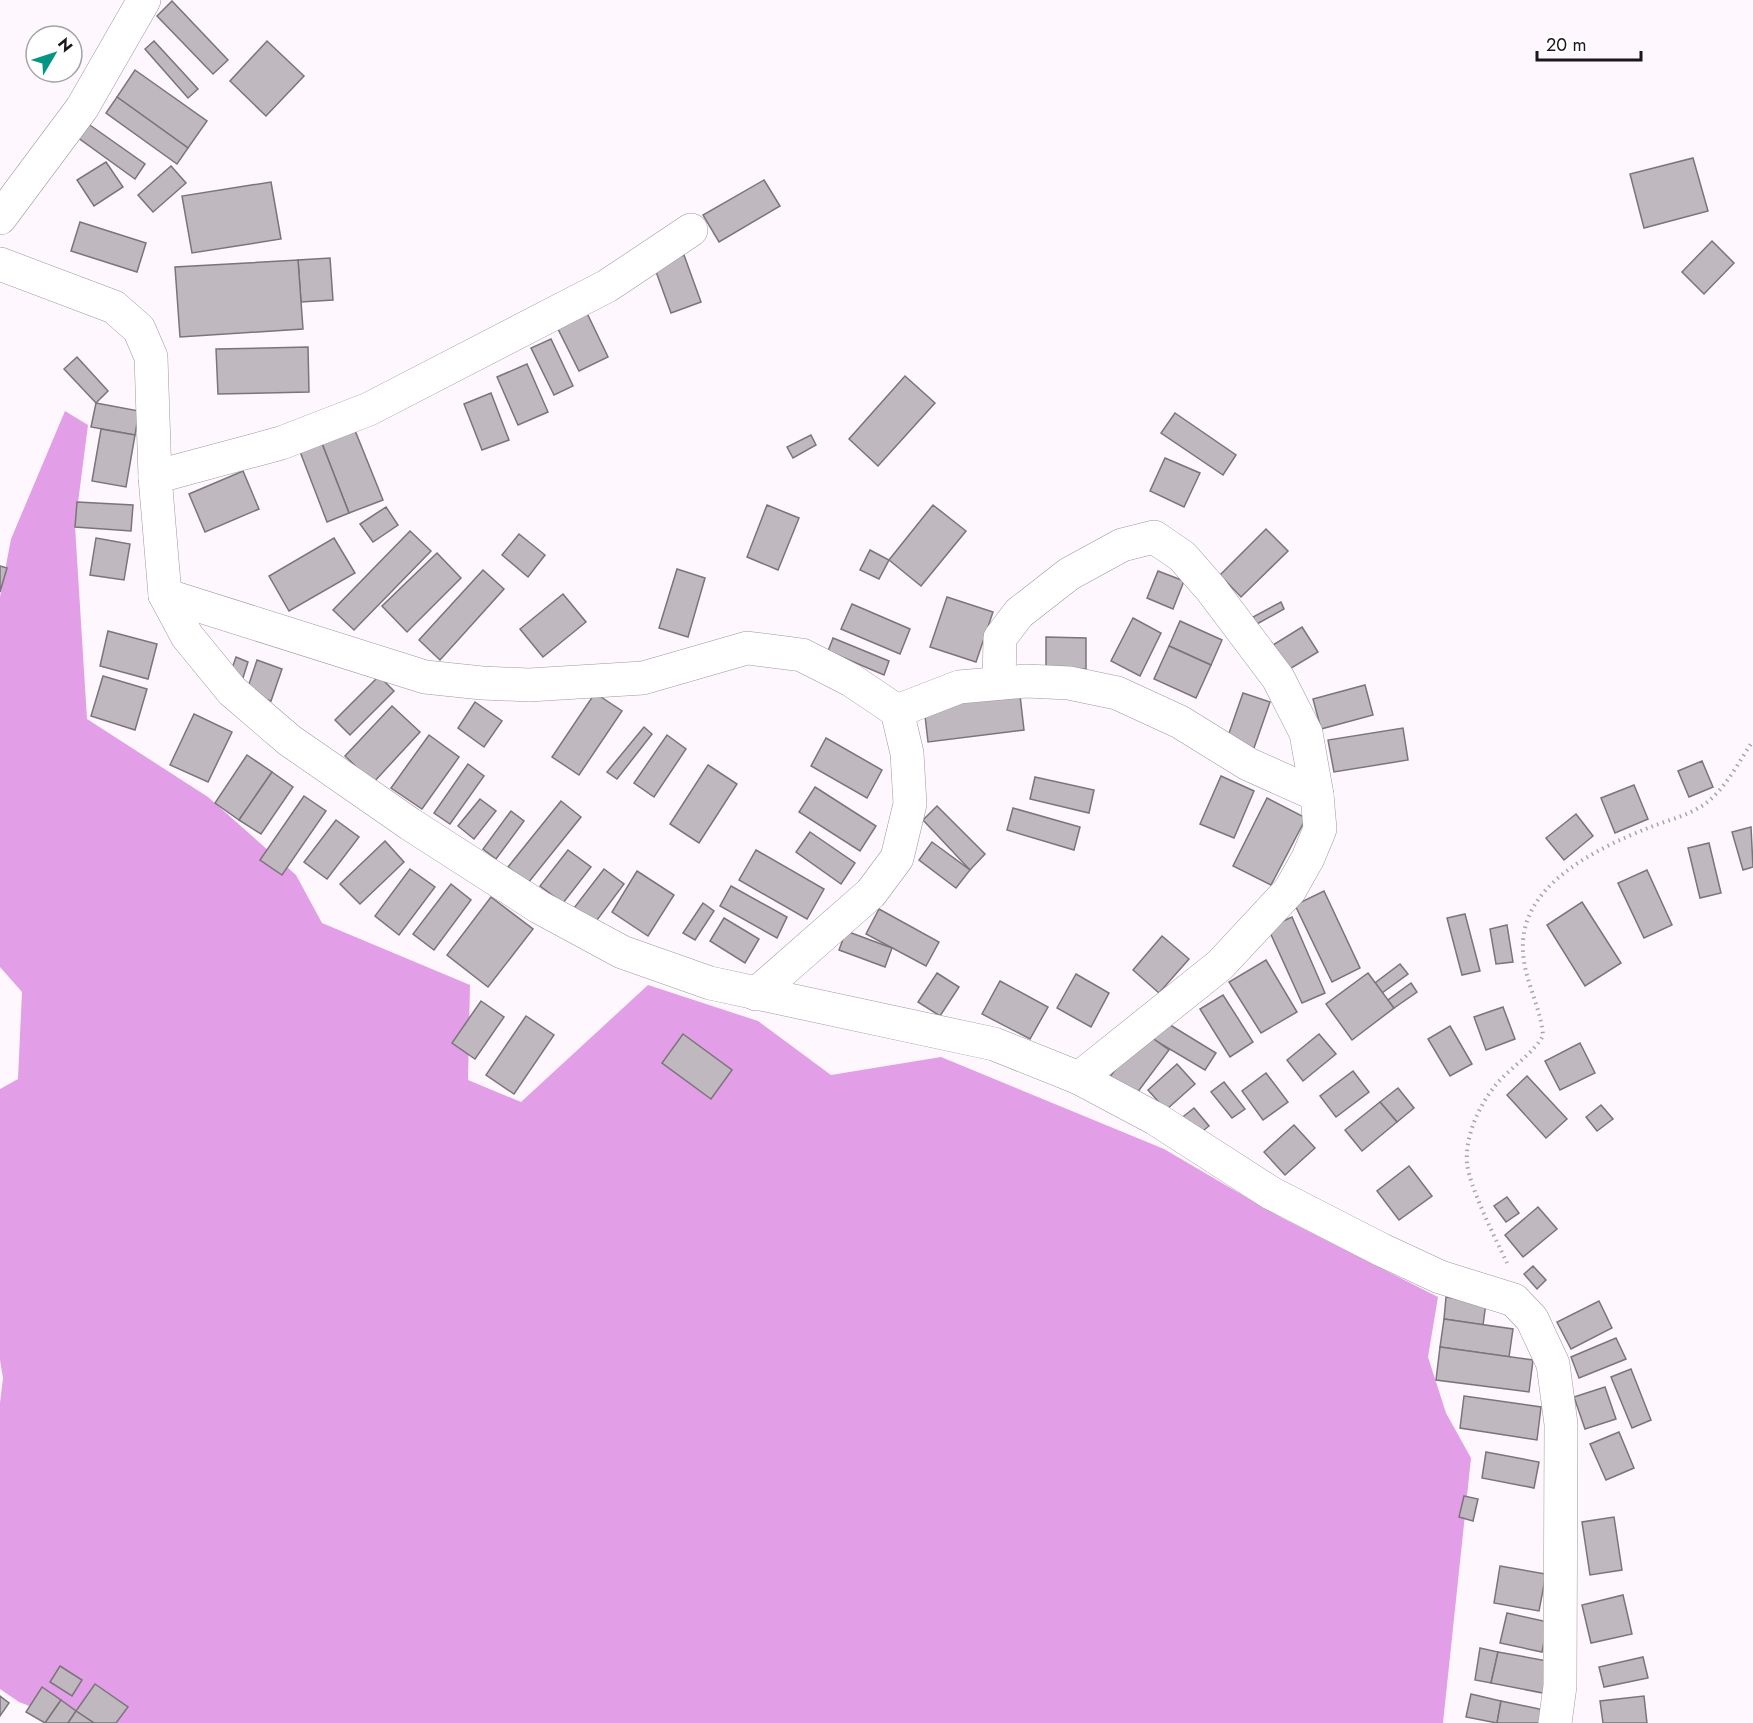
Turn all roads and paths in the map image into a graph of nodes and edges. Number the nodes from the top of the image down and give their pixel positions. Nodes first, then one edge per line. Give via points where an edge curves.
1 (144, 0) edge
2 (0, 218) edge
3 (691, 230) dead end
4 (0, 264) edge
5 (155, 477) junction
6 (165, 596) junction
7 (999, 683) junction
8 (897, 711) junction
9 (1753, 741) edge
10 (1317, 795) junction
11 (756, 994) junction
12 (1079, 1078) junction
13 (1509, 1268) dead end
14 (1556, 1723) edge

1 - 2 street via 82,108
3 - 5 street via 607,286 369,409 281,443
4 - 5 street via 114,307 139,329 151,357
5 - 6 street
6 - 8 street via 425,677 482,683 529,685 643,678 747,648 802,655
6 - 11 street via 187,636 232,691 289,740 410,824 539,906 622,952 710,983
7 - 8 street via 959,687
7 - 10 street via 1069,683 1117,693 1180,722 1248,764
7 - 10 street via 1000,638 1019,614 1069,574 1122,545 1154,537 1190,564 1278,678 1306,733
8 - 11 street via 907,753 910,804 897,858 871,893
9 - 13 path via 1708,802 1569,867 1543,892 1527,917 1523,951 1542,1036 1537,1046 1495,1086 1478,1113 1469,1139 1467,1165
10 - 12 street via 1320,829 1290,890 1220,965
11 - 12 street via 994,1044
12 - 14 street via 1156,1119 1270,1193 1440,1277 1514,1300 1532,1319 1553,1364 1561,1424 1560,1686

